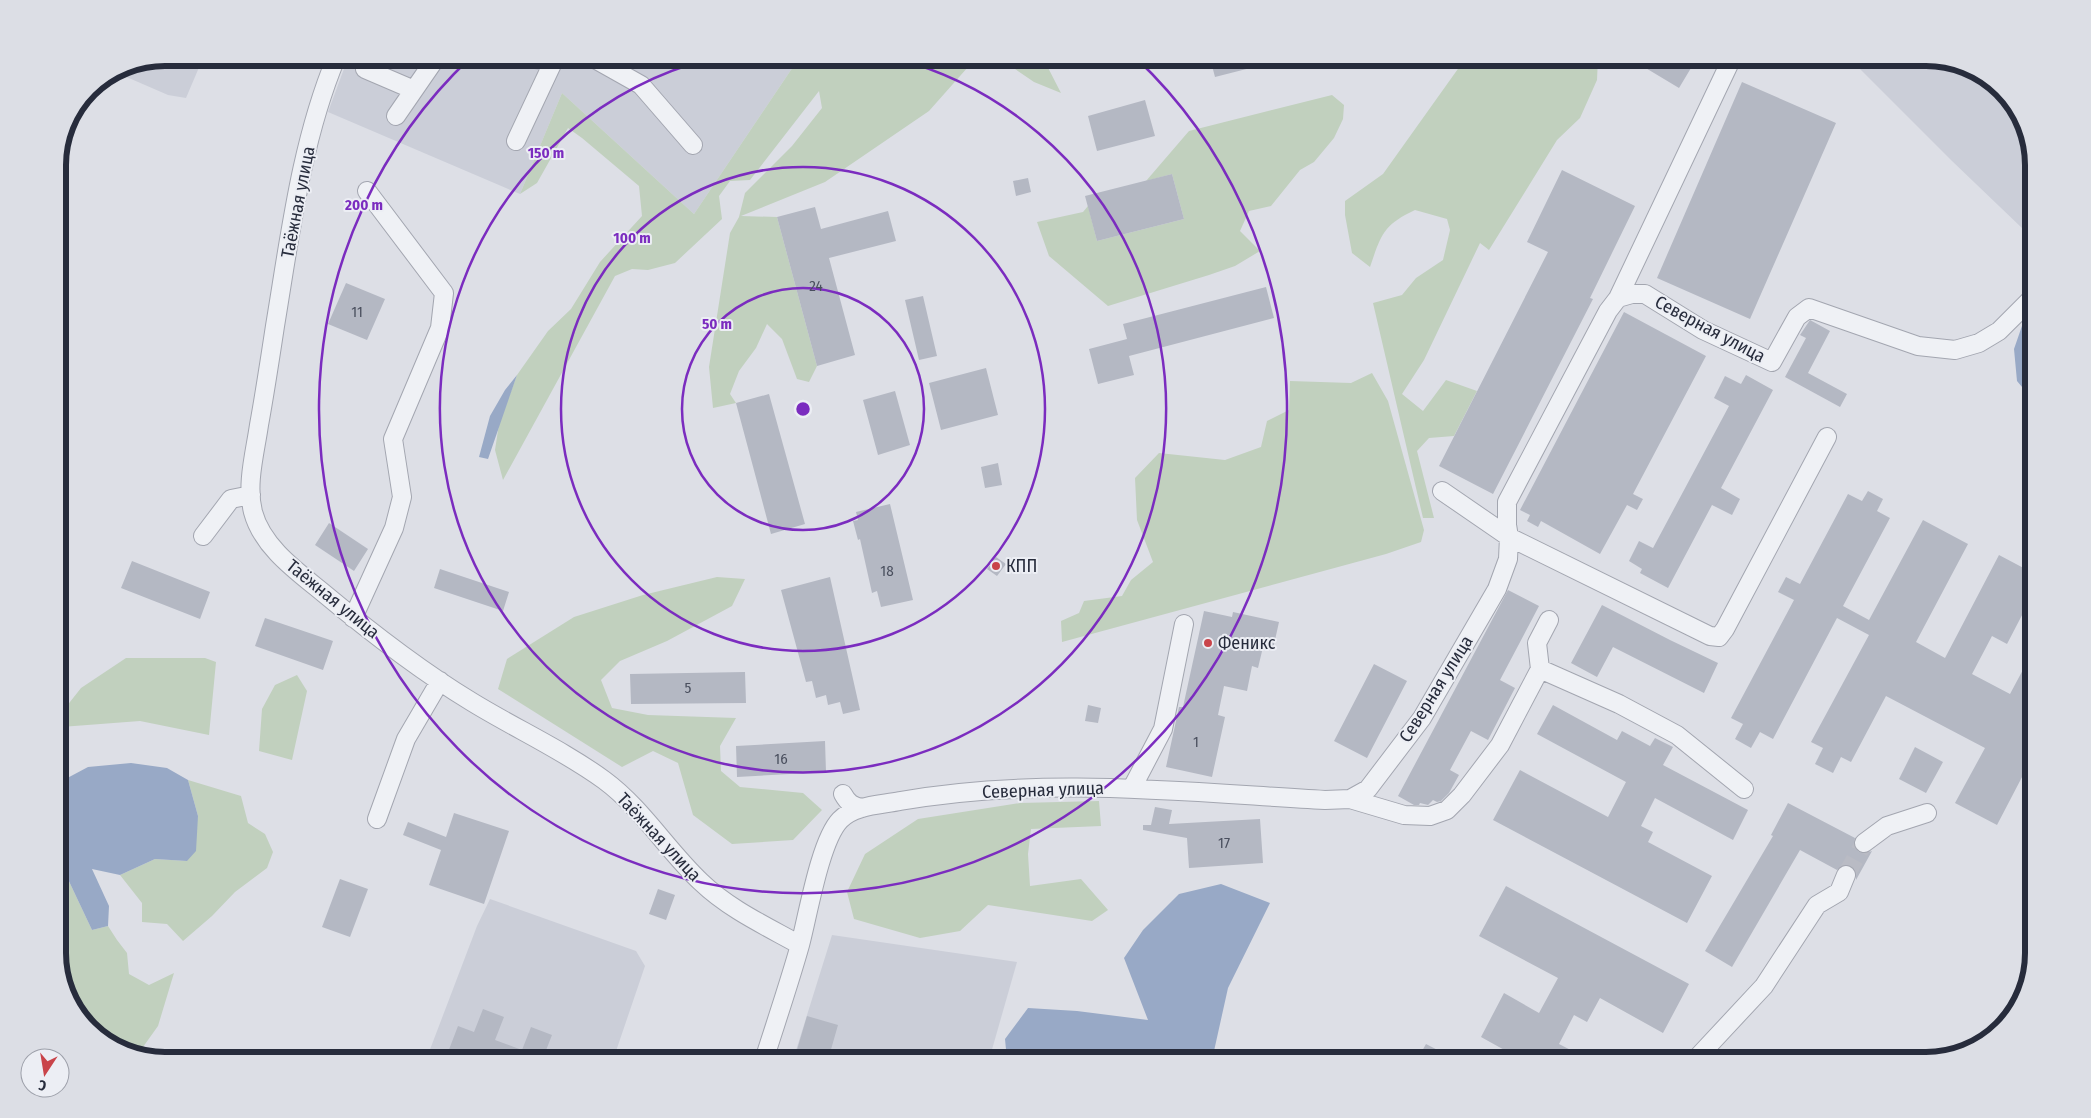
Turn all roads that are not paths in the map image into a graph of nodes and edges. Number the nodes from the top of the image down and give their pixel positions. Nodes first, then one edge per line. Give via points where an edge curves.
1 (333, 66) edge
2 (430, 66) edge
3 (551, 66) edge
4 (607, 66) edge
5 (1728, 66) edge
6 (365, 69) dead end
7 (414, 90) junction
8 (396, 116) dead end
9 (516, 141) dead end
10 (693, 145) dead end
11 (367, 191) dead end
12 (1618, 298) junction
13 (2025, 305) edge
14 (1827, 437) dead end
15 (1442, 491) dead end
16 (250, 495) junction
17 (203, 536) dead end
18 (1509, 538) junction
19 (353, 618) junction
20 (1549, 620) dead end
21 (1184, 624) dead end
22 (1540, 669) junction
23 (440, 682) junction
24 (1132, 788) junction
25 (1744, 789) dead end
26 (843, 794) dead end
27 (1350, 799) junction
28 (862, 808) junction
29 (1927, 813) dead end
30 (376, 819) dead end
31 (1864, 843) tunnel mouth
32 (1846, 875) tunnel mouth
33 (800, 945) junction
34 (767, 1052) edge
35 (1702, 1052) edge

1 - 16 street, Таёжная улица via 314,121 294,209
2 - 7 street
3 - 9 street
4 - 10 street via 641,86
5 - 12 street
6 - 7 street
7 - 8 street
11 - 19 street via 444,293 440,328 393,439 402,497 396,520
12 - 13 street, Северная улица via 1645,294 1704,330 1772,362 1797,317 1809,308 1918,346 1955,350 1979,343 1999,331
12 - 18 street, Северная улица via 1608,311 1507,502
14 - 18 street via 1719,637 1710,636
15 - 18 street
16 - 17 street via 231,500
16 - 19 street, Таёжная улица via 262,532 278,554
18 - 27 street, Северная улица via 1508,559 1497,589 1422,718 1368,789
19 - 23 street, Таёжная улица
20 - 22 street via 1537,643
21 - 24 street via 1163,729
22 - 25 street via 1619,704 1677,735
22 - 27 street via 1500,745 1447,810 1430,816 1404,815
23 - 30 street via 406,739
23 - 33 street, Таёжная улица via 606,782 702,883 724,901
24 - 27 street, Северная улица
24 - 28 street, Северная улица via 1034,787 933,795
26 - 28 street via 852,806
28 - 33 street, Северная улица via 839,820 826,841
29 - 31 street via 1887,826
32 - 35 street via 1839,892 1817,905 1764,986
33 - 34 street, Северная улица

